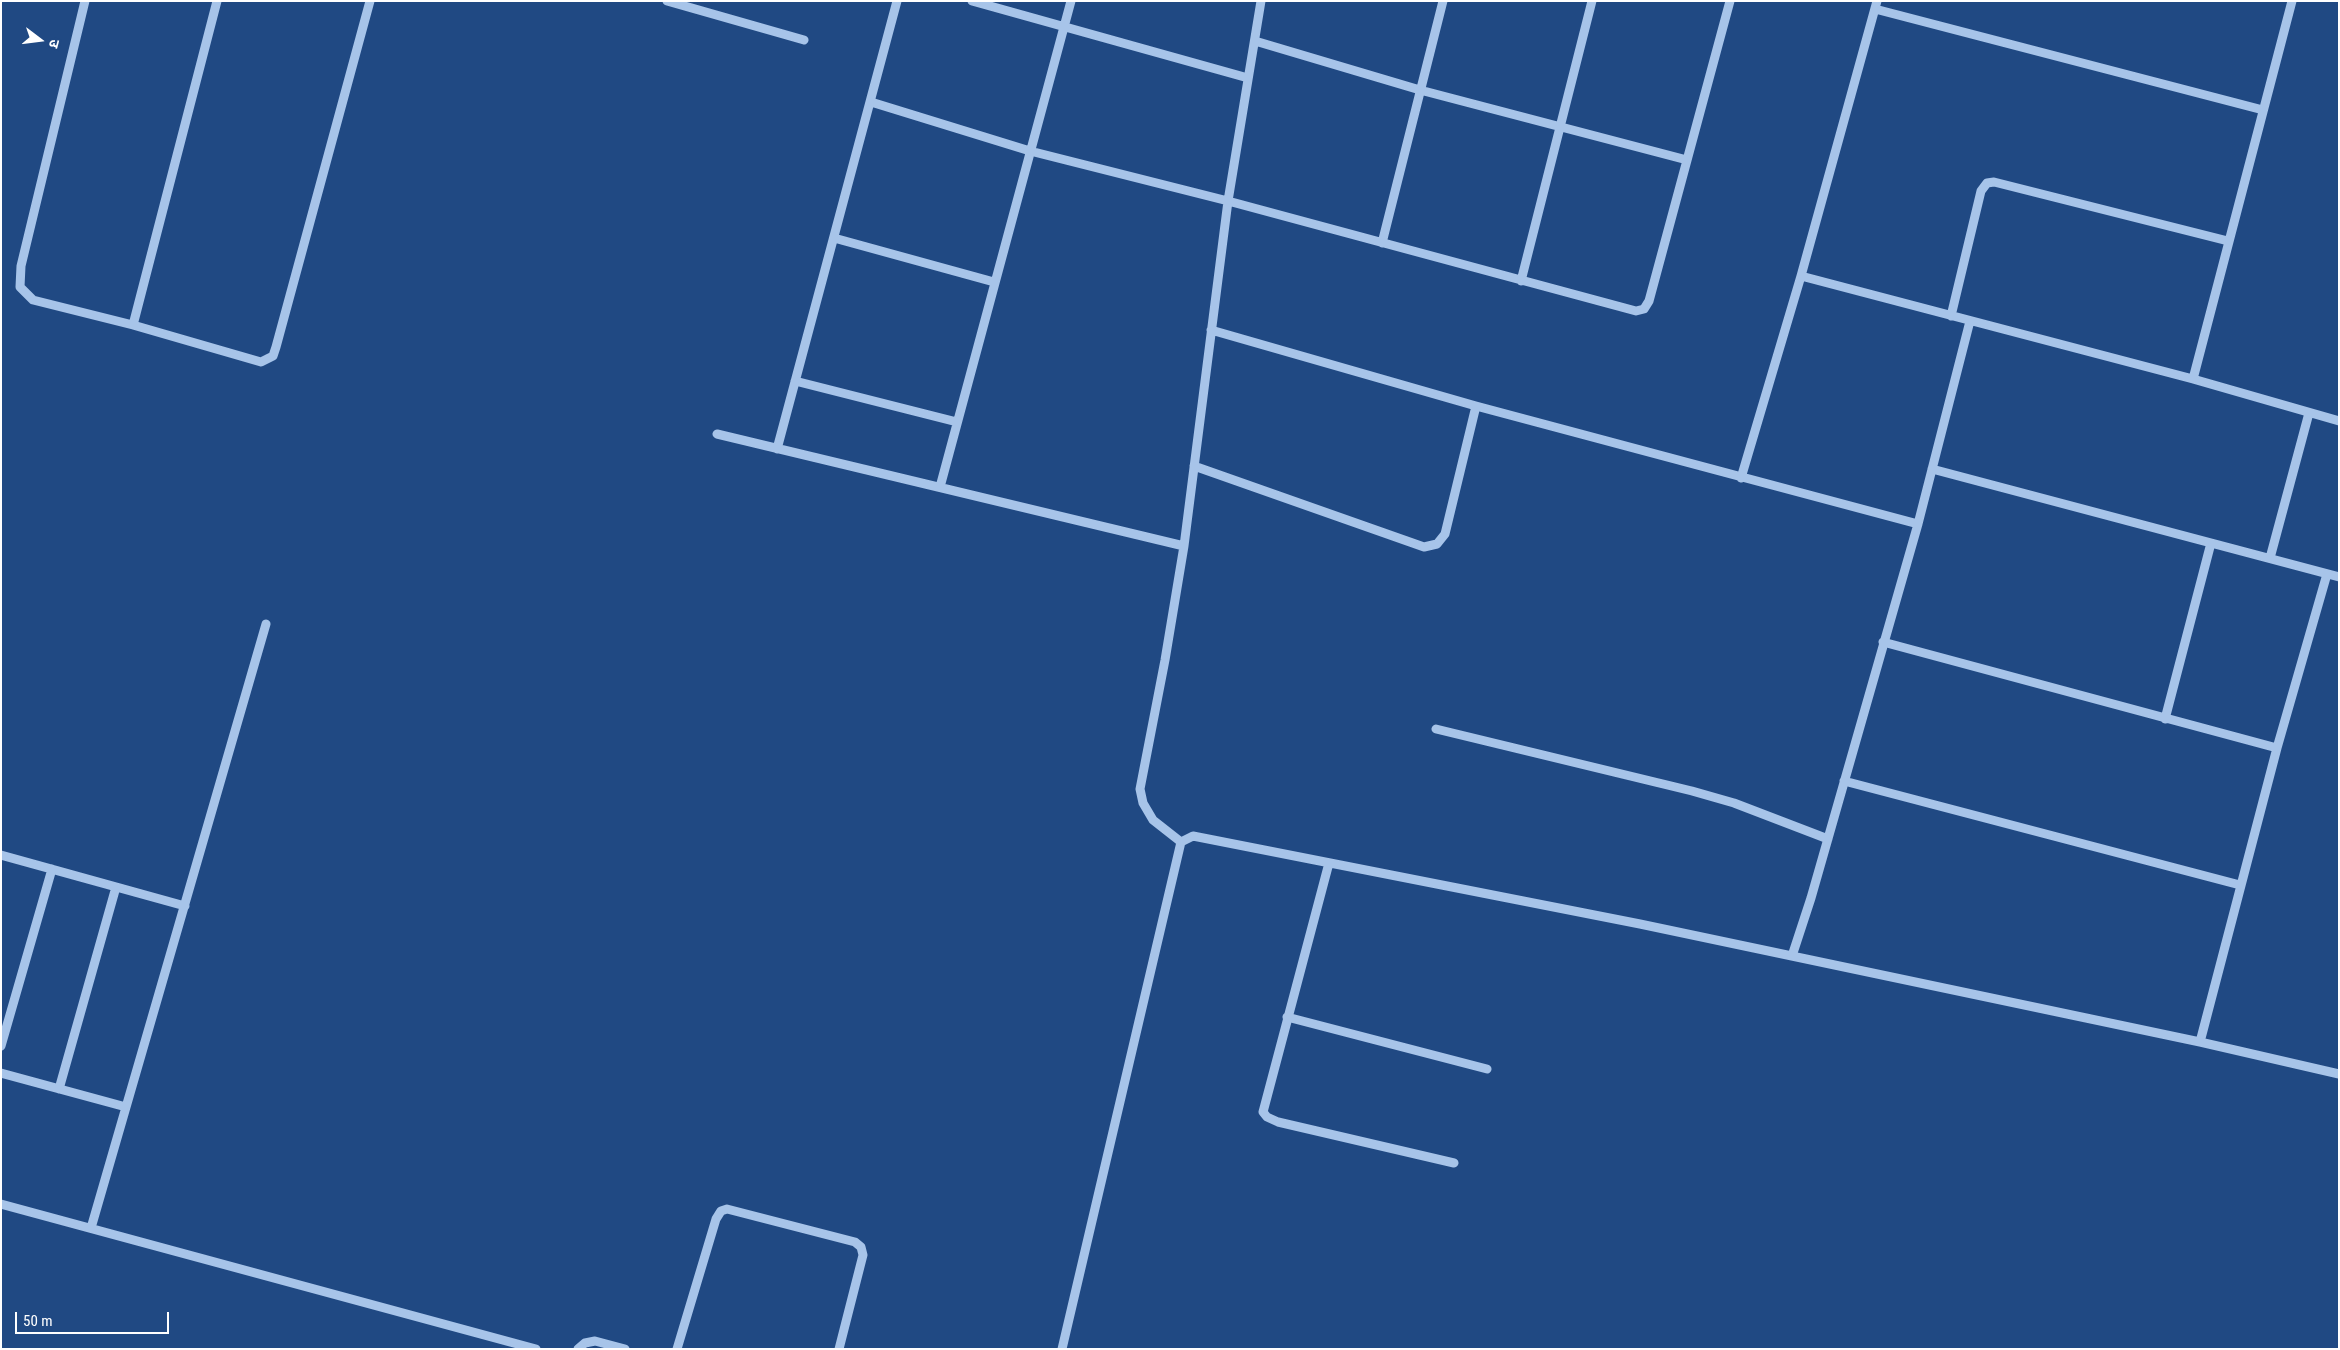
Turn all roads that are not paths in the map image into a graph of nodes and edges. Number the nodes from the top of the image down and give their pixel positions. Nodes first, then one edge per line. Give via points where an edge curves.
1 (86, 1) edge
2 (217, 1) edge
3 (370, 1) edge
4 (667, 1) edge
5 (897, 1) edge
6 (972, 1) edge
7 (1071, 1) edge
8 (1261, 1) edge
9 (1444, 1) edge
10 (1592, 1) edge
11 (1730, 1) edge
12 (2292, 1) edge
13 (1876, 5) edge
14 (1063, 27) junction
15 (804, 40) dead end
16 (1254, 41) junction
17 (1248, 78) junction
18 (1420, 90) junction
19 (871, 102) junction
20 (2262, 110) junction
21 (1559, 128) junction
22 (1030, 151) junction
23 (1686, 160) junction
24 (1228, 201) junction
25 (834, 238) junction
26 (2228, 241) junction
27 (1382, 243) junction
28 (1801, 276) junction
29 (1521, 280) junction
30 (994, 282) junction
31 (1951, 316) junction
32 (1970, 321) junction
33 (134, 326) junction
34 (1211, 330) junction
35 (2193, 379) junction
36 (795, 381) junction
37 (1476, 406) junction
38 (2310, 413) junction
39 (2339, 420) edge
40 (957, 422) junction
41 (717, 434) dead end
42 (777, 449) junction
43 (1194, 466) junction
44 (1932, 469) junction
45 (1741, 478) junction
46 (940, 487) junction
47 (1918, 524) junction
48 (2210, 543) junction
49 (1184, 546) junction
50 (2270, 558) junction
51 (2327, 574) junction
52 (2339, 577) edge
53 (266, 624) dead end
54 (1883, 642) junction
55 (2165, 719) junction
56 (1436, 730) dead end
57 (2277, 748) junction
58 (1844, 781) junction
59 (1828, 838) junction
60 (1181, 842) junction
61 (1, 855) edge
62 (1329, 863) junction
63 (52, 869) junction
64 (2240, 884) junction
65 (116, 886) junction
66 (185, 906) junction
67 (1792, 956) junction
68 (1286, 1017) junction
69 (2200, 1042) junction
70 (1, 1046) edge
71 (1486, 1069) dead end
72 (1, 1072) edge
73 (2339, 1074) edge
74 (59, 1089) junction
75 (126, 1107) junction
76 (1454, 1163) dead end
77 (1, 1204) edge
78 (91, 1228) junction
79 (536, 1349) edge
80 (578, 1349) edge
81 (625, 1349) edge
82 (677, 1349) edge
83 (839, 1349) edge
84 (1062, 1349) edge

1 - 33 street via 21,266 20,287 33,300
2 - 33 street
3 - 33 street via 273,356 253,362
4 - 15 street
5 - 19 street
6 - 14 street
7 - 14 street
8 - 16 street
9 - 18 street
10 - 21 street
11 - 23 street
12 - 20 street
13 - 20 street
13 - 28 street
14 - 17 street
14 - 22 street
16 - 17 street
16 - 18 street
17 - 24 street
18 - 21 street
18 - 27 street
19 - 22 street
19 - 25 street
20 - 26 street
21 - 23 street
21 - 29 street
22 - 24 street
22 - 30 street
23 - 29 street via 1649,301 1644,309 1636,311
24 - 27 street
24 - 34 street
25 - 30 street
25 - 36 street
26 - 31 street via 1987,182 1981,191
26 - 35 street
27 - 29 street
28 - 31 street
28 - 45 street
30 - 40 street
31 - 32 street
32 - 35 street
32 - 44 street
34 - 37 street
34 - 43 street
35 - 38 street
36 - 40 street
36 - 42 street
37 - 43 street via 1445,534 1437,544 1424,547
37 - 45 street
38 - 39 street
38 - 50 street
40 - 46 street
41 - 42 street
42 - 46 street
43 - 49 street
44 - 47 street
44 - 48 street
45 - 47 street
46 - 49 street
47 - 54 street
48 - 50 street
48 - 55 street
49 - 60 street via 1140,788 1143,803 1153,820
50 - 51 street
51 - 52 street
51 - 57 street
53 - 66 street
54 - 55 street
54 - 58 street
55 - 57 street
56 - 59 street via 1692,791
57 - 64 street
58 - 59 street
58 - 64 street
59 - 67 street
60 - 62 street via 1192,836
60 - 84 street
61 - 63 street
62 - 67 street
62 - 68 street
63 - 65 street
63 - 70 street
64 - 69 street
65 - 66 street
65 - 74 street
66 - 75 street
67 - 69 street
68 - 71 street
68 - 76 street via 1264,1101 1263,1112 1268,1117
69 - 73 street
72 - 74 street
74 - 75 street
75 - 78 street
77 - 78 street
78 - 79 street
80 - 81 street via 595,1341
82 - 83 street via 716,1219 721,1211 728,1209 855,1242 861,1247 863,1255

